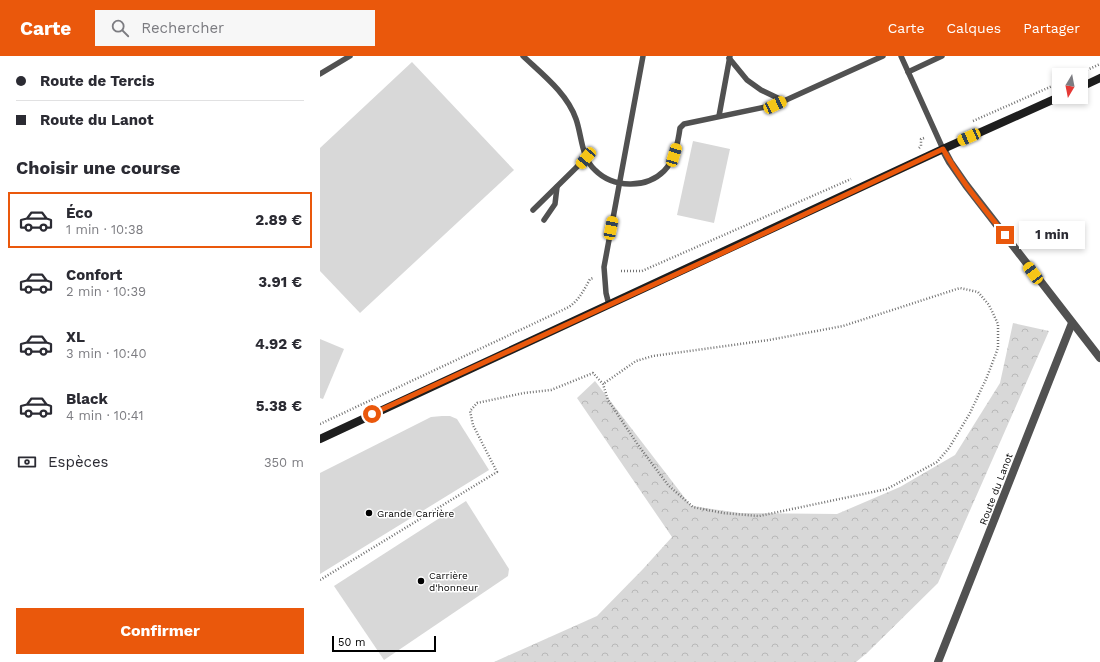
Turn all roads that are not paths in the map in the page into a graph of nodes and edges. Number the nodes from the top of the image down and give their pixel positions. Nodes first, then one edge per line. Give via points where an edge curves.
1 (350, 56) edge
2 (523, 56) edge
3 (643, 56) edge
4 (883, 56) edge
5 (902, 56) edge
6 (942, 56) edge
7 (729, 57) edge
8 (908, 72) junction
9 (320, 74) edge
10 (1100, 78) edge
11 (1088, 84) edge
12 (1052, 100) edge
13 (784, 101) junction
14 (719, 116) junction
15 (943, 149) junction
16 (586, 158) junction
17 (619, 183) junction
18 (557, 187) junction
19 (533, 210) dead end
20 (544, 220) dead end
21 (609, 304) junction
22 (1072, 323) junction
23 (1100, 358) edge
24 (320, 439) edge
25 (938, 662) edge

1 - 9 lane
2 - 16 lane via 554,86 568,104 576,119
3 - 17 lane
4 - 13 lane
5 - 8 lane
6 - 8 lane
7 - 13 lane via 748,80 761,90
7 - 14 lane
8 - 15 lane
10 - 11 main road
12 - 15 main road
13 - 14 lane via 759,109
14 - 17 lane via 684,124 680,128 674,155 665,170 654,179 636,184
15 - 21 main road
15 - 22 street via 966,185
16 - 17 lane via 603,177
16 - 18 lane
17 - 21 lane via 604,267
18 - 19 lane
18 - 20 lane via 555,204
21 - 24 main road
22 - 23 street
22 - 25 street, Route du Lanot

